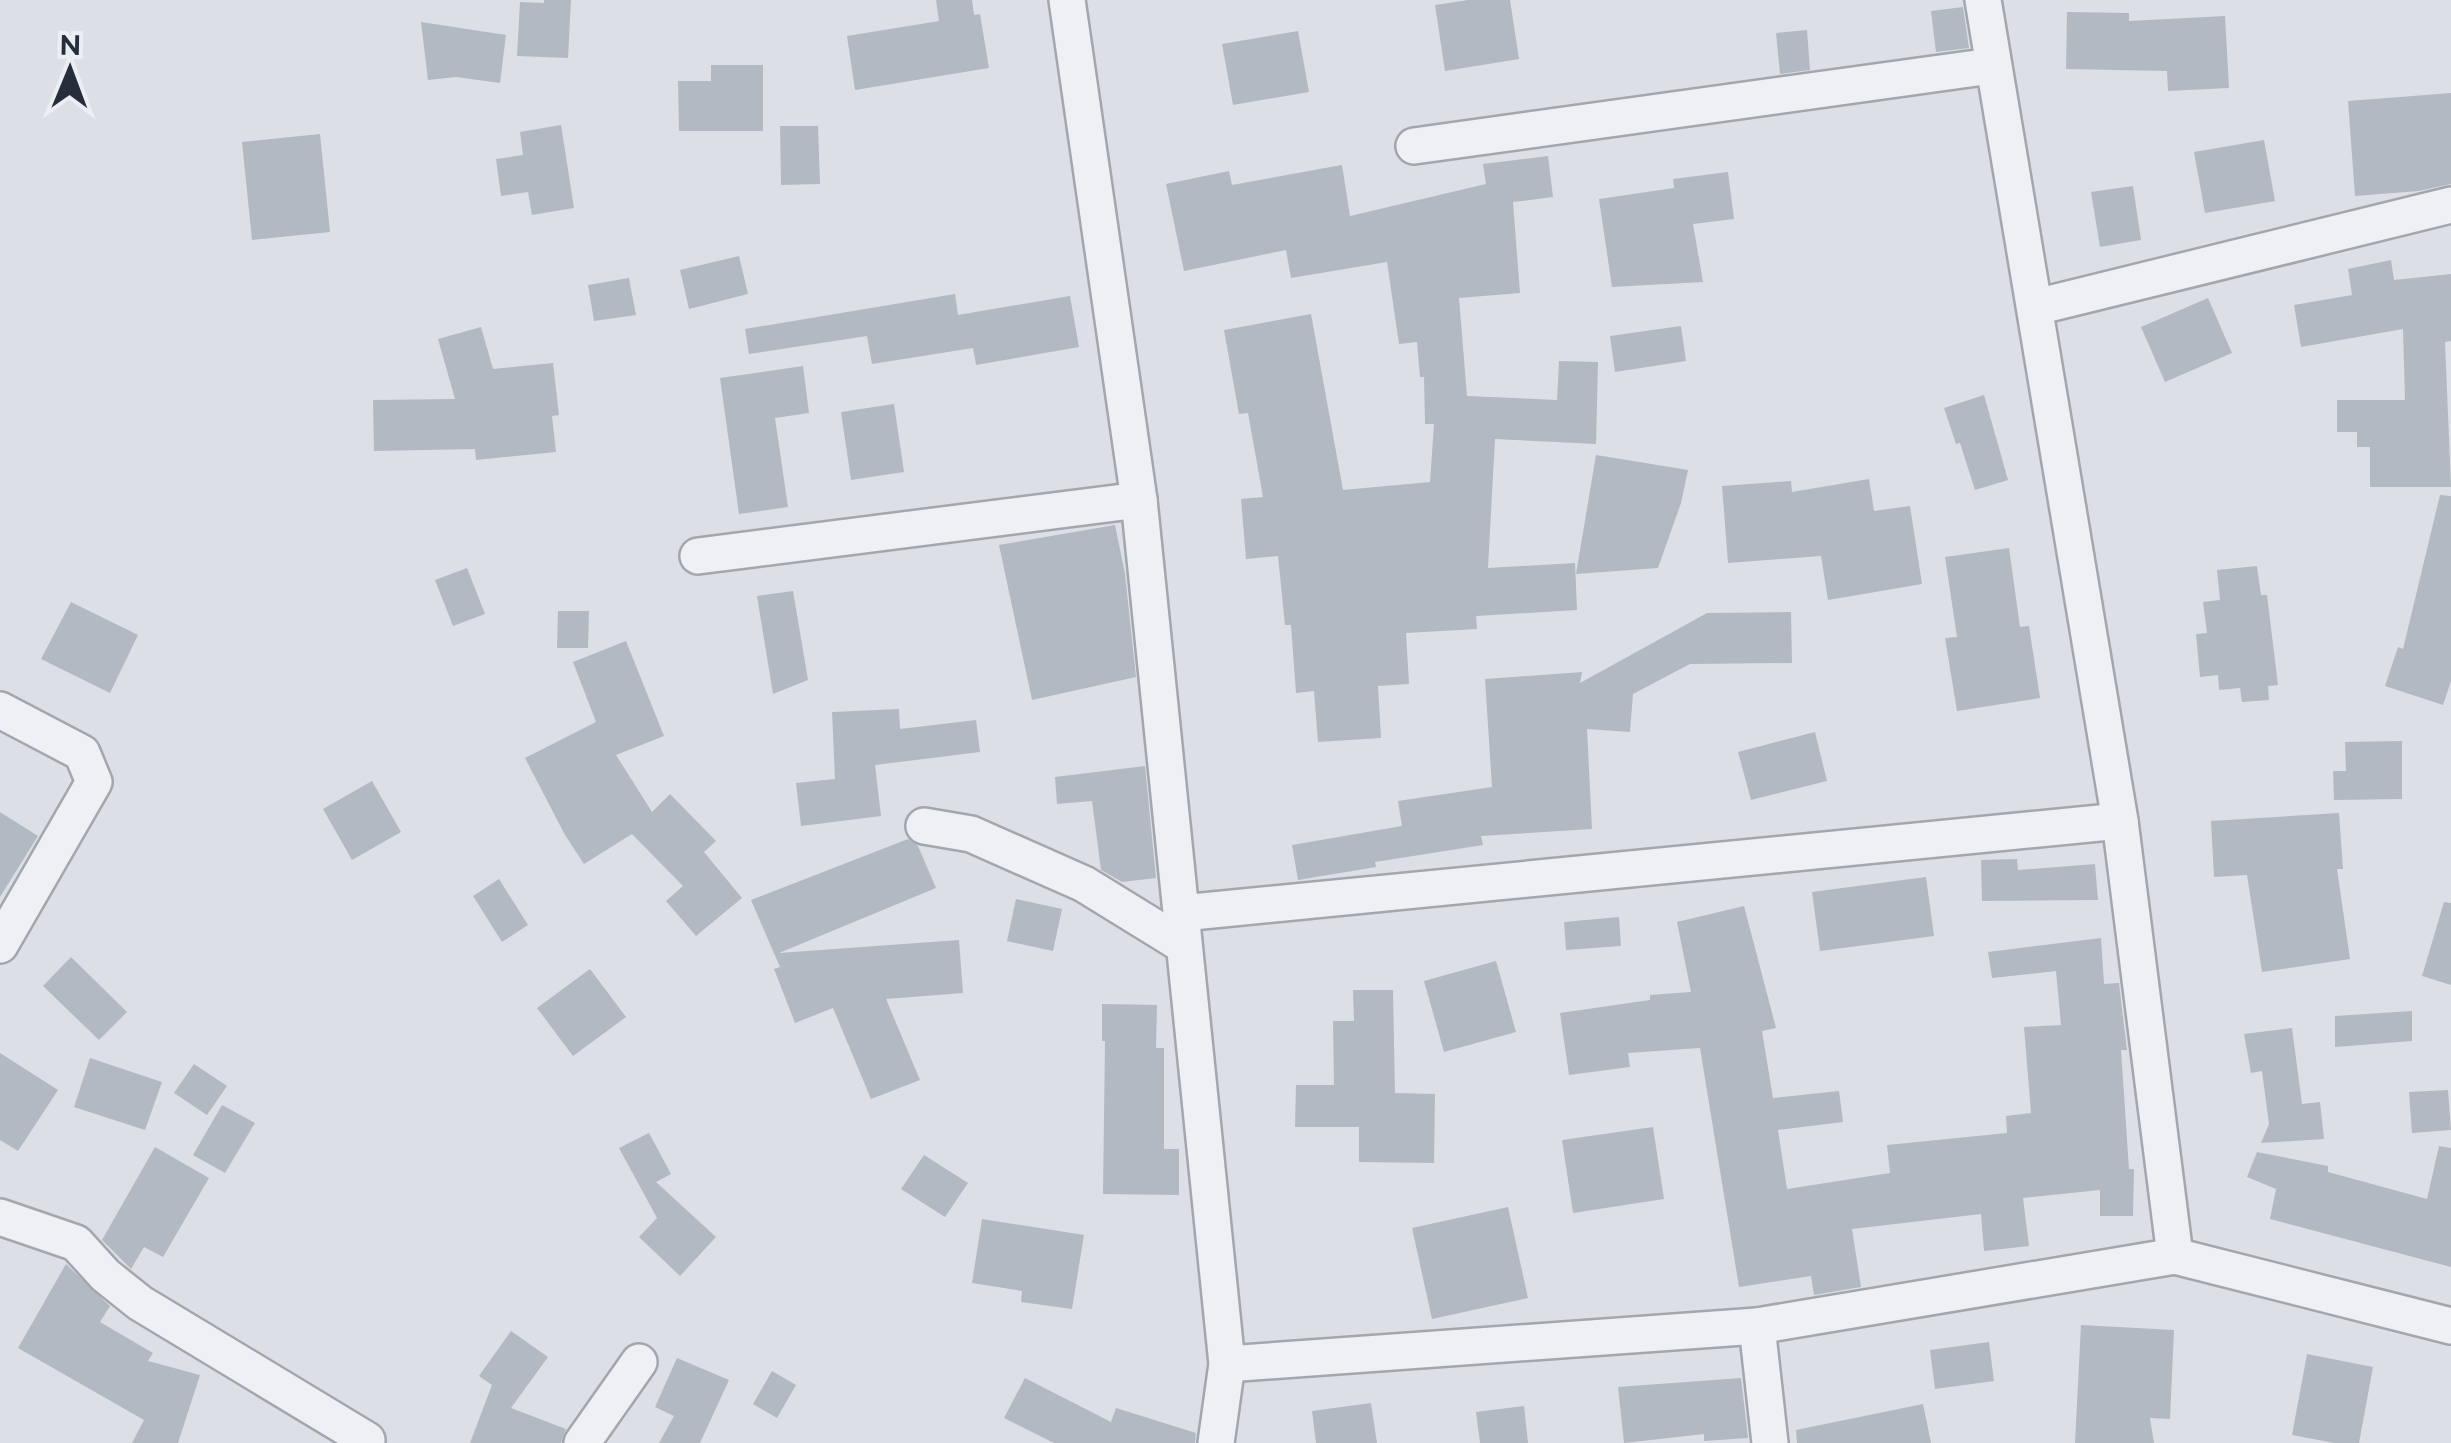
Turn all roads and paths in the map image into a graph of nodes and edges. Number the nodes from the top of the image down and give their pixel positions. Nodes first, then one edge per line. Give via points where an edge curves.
1 (1067, 0) edge
2 (1983, 0) edge
3 (1991, 66) junction
4 (1414, 146) dead end
5 (2451, 205) edge
6 (2036, 307) junction
7 (1140, 500) junction
8 (698, 556) dead end
9 (0, 710) edge
10 (2120, 821) junction
11 (924, 826) dead end
12 (1183, 929) junction
13 (0, 945) edge
14 (0, 1217) edge
15 (2175, 1256) junction
16 (1757, 1326) junction
17 (2451, 1326) edge
18 (639, 1362) dead end
19 (1228, 1364) junction
20 (367, 1440) dead end
21 (582, 1443) edge
22 (1216, 1443) edge
23 (1770, 1443) edge

1 - 7 street
2 - 3 street
3 - 4 street
3 - 6 street
5 - 6 street
6 - 10 street
7 - 8 street
7 - 12 street
9 - 13 street via 82,753 94,782
10 - 12 street
10 - 15 street
11 - 12 street via 971,834
12 - 19 street
14 - 20 street via 76,1242 140,1304
15 - 16 street
15 - 17 street
16 - 19 street
16 - 23 street
18 - 21 street
19 - 22 street

